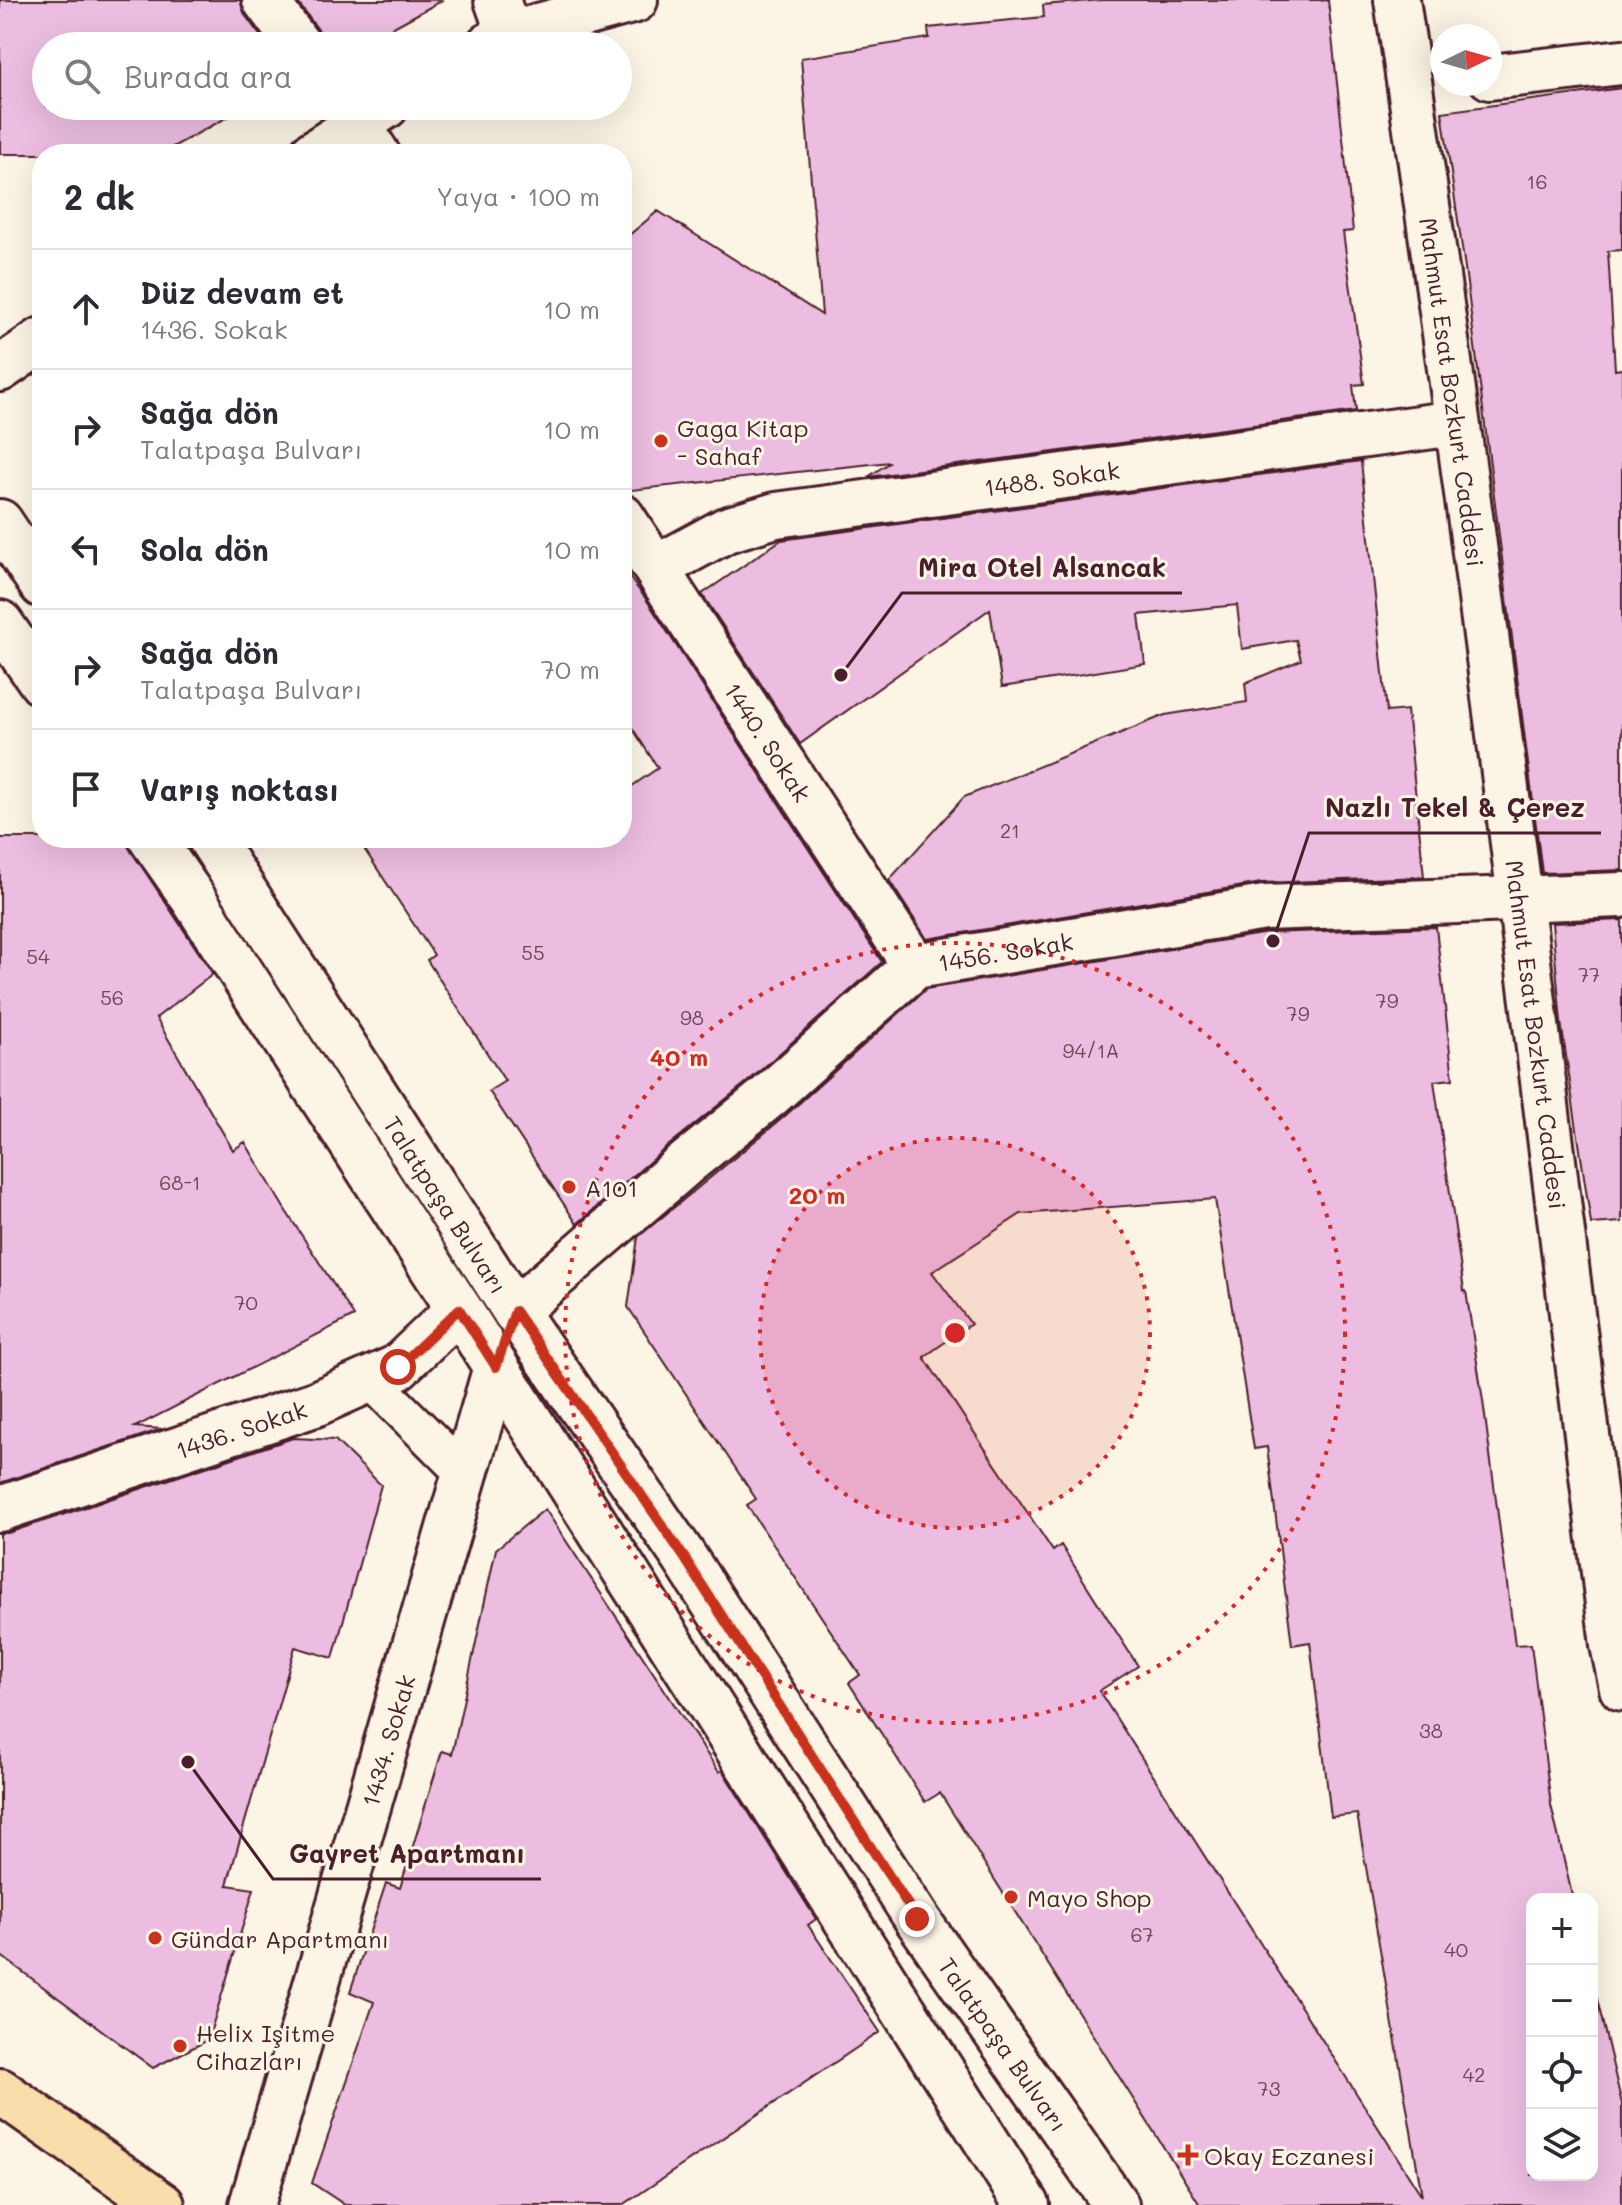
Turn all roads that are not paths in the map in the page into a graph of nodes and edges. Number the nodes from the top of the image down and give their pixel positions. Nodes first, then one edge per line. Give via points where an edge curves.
1 (265, 0) edge
2 (635, 0) edge
3 (1397, 0) edge
4 (498, 27) edge
5 (289, 32) edge
6 (1622, 62) edge
7 (1502, 76) edge
8 (1426, 85) edge
9 (366, 122) edge
10 (329, 144) edge
11 (32, 347) edge
12 (0, 369) edge
13 (1456, 423) junction
14 (0, 522) edge
15 (632, 532) edge
16 (656, 568) junction
17 (32, 570) edge
18 (0, 623) edge
19 (32, 669) edge
20 (158, 848) edge
21 (216, 848) edge
22 (1622, 895) edge
23 (1520, 898) junction
24 (915, 966) junction
25 (459, 1309) junction
26 (515, 1311) junction
27 (496, 1367) junction
28 (370, 1379) junction
29 (465, 1474) junction
30 (0, 1509) edge
31 (1622, 1688) edge
32 (0, 2091) edge
33 (162, 2205) edge
34 (252, 2205) edge
35 (1027, 2205) edge
36 (1116, 2205) edge

1 - 5 street
2 - 4 street
3 - 8 street, Mahmut Esat Bozkurt Caddesi
6 - 7 street
8 - 13 street, Mahmut Esat Bozkurt Caddesi
9 - 10 street
11 - 12 street
13 - 16 street, 1488. Sokak via 776,515 726,530
13 - 23 street, Mahmut Esat Bozkurt Caddesi
14 - 17 street
15 - 16 street, 1440. Sokak
16 - 24 street, 1440. Sokak
18 - 19 street
20 - 25 street, Talatpaşa Bulvarı
21 - 26 street, Talatpaşa Bulvarı
22 - 23 street, 1456. Sokak
23 - 24 street, 1456. Sokak via 1265,908
23 - 31 street, Mahmut Esat Bozkurt Caddesi
24 - 26 street, 1456. Sokak
25 - 27 street, Talatpaşa Bulvarı
25 - 28 street, 1436. Sokak via 398,1367
26 - 27 street, 1434. Sokak
26 - 36 street, Talatpaşa Bulvarı via 684,1557 917,1919
27 - 29 street, 1434. Sokak
27 - 35 street, Talatpaşa Bulvarı
28 - 29 lane
28 - 30 street, 1436. Sokak via 315,1404
29 - 34 street, 1434. Sokak
32 - 33 main road

